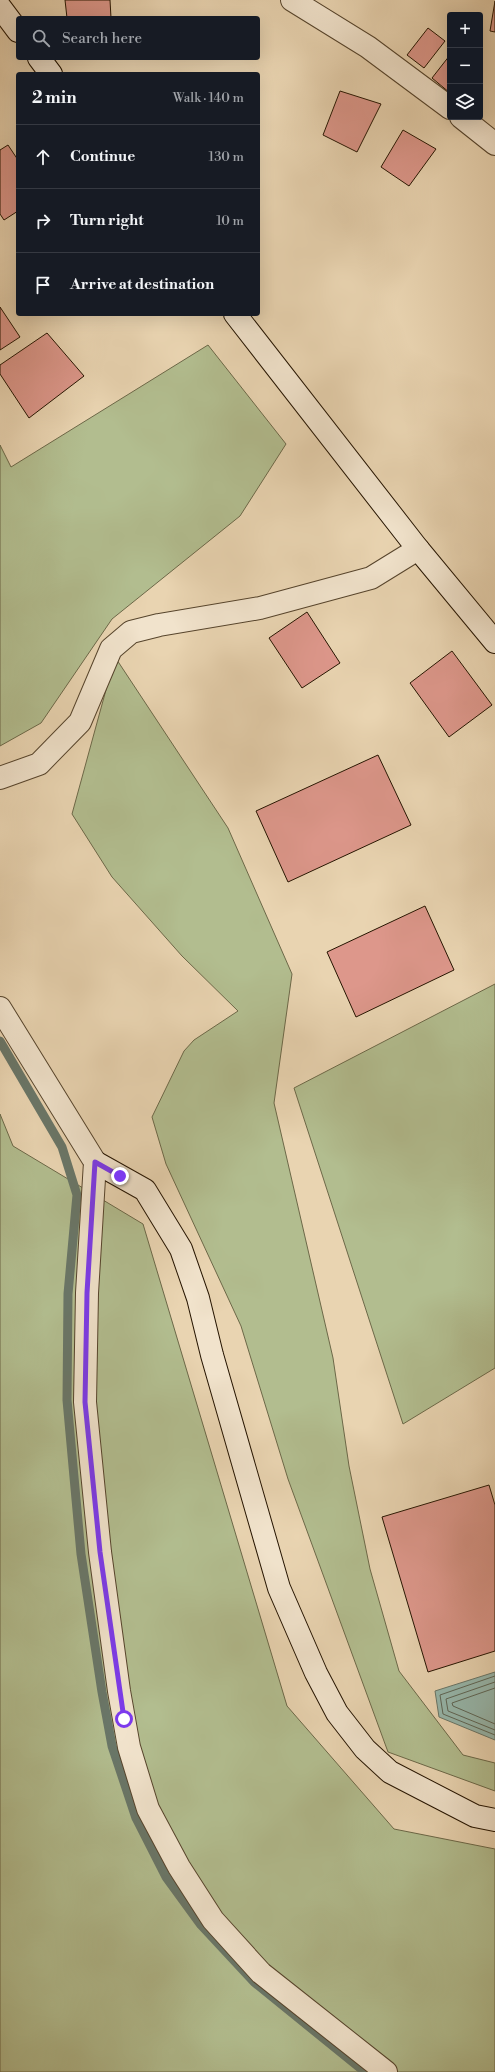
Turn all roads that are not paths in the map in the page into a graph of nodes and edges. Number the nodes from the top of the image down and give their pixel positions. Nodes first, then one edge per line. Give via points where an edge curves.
1 (292, 0) edge
2 (0, 7) edge
3 (16, 28) edge
4 (40, 60) edge
5 (50, 72) edge
6 (447, 106) edge
7 (465, 120) edge
8 (495, 144) edge
9 (237, 316) edge
10 (418, 549) junction
11 (495, 642) edge
12 (0, 778) edge
13 (0, 1008) edge
14 (95, 1162) junction
15 (495, 1820) edge
16 (386, 2072) edge

1 - 6 street via 368,47
2 - 3 street
4 - 5 street
7 - 8 street
9 - 10 street
10 - 11 street
10 - 12 street via 371,578 260,608 131,632 111,649 80,722 39,764
13 - 14 street
14 - 15 street via 146,1190 181,1249 198,1298 279,1588 316,1673 337,1713 365,1749 390,1772 475,1816
14 - 16 street via 87,1293 85,1402 100,1552 119,1691 129,1747 148,1809 179,1867 213,1920 261,1973

